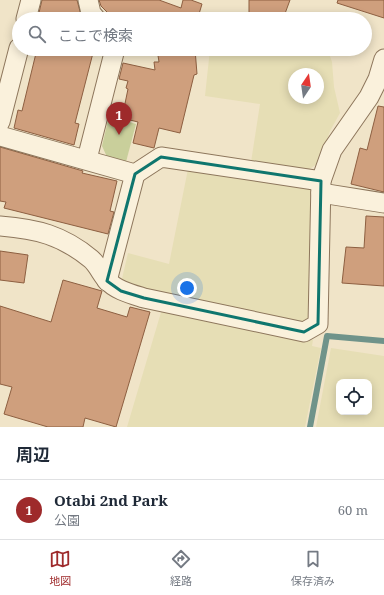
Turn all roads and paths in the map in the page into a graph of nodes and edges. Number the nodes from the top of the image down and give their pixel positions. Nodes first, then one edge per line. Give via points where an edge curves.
1 (31, 0) edge
2 (88, 0) edge
3 (28, 12) edge
4 (91, 12) edge
5 (17, 56) edge
6 (113, 56) edge
7 (384, 58) edge
8 (381, 79) edge
9 (0, 122) edge
10 (0, 136) edge
11 (87, 159) junction
12 (135, 174) junction
13 (321, 187) junction
14 (384, 203) edge
15 (0, 226) edge
16 (107, 281) junction

1 - 3 street
2 - 4 street
5 - 9 street
6 - 11 street
7 - 8 street
8 - 13 street via 332,150
10 - 11 street
11 - 12 street
12 - 13 street via 161,157
12 - 16 street
13 - 14 street
13 - 16 street via 318,324 304,332 144,298 121,291
15 - 16 street via 61,238 93,260

